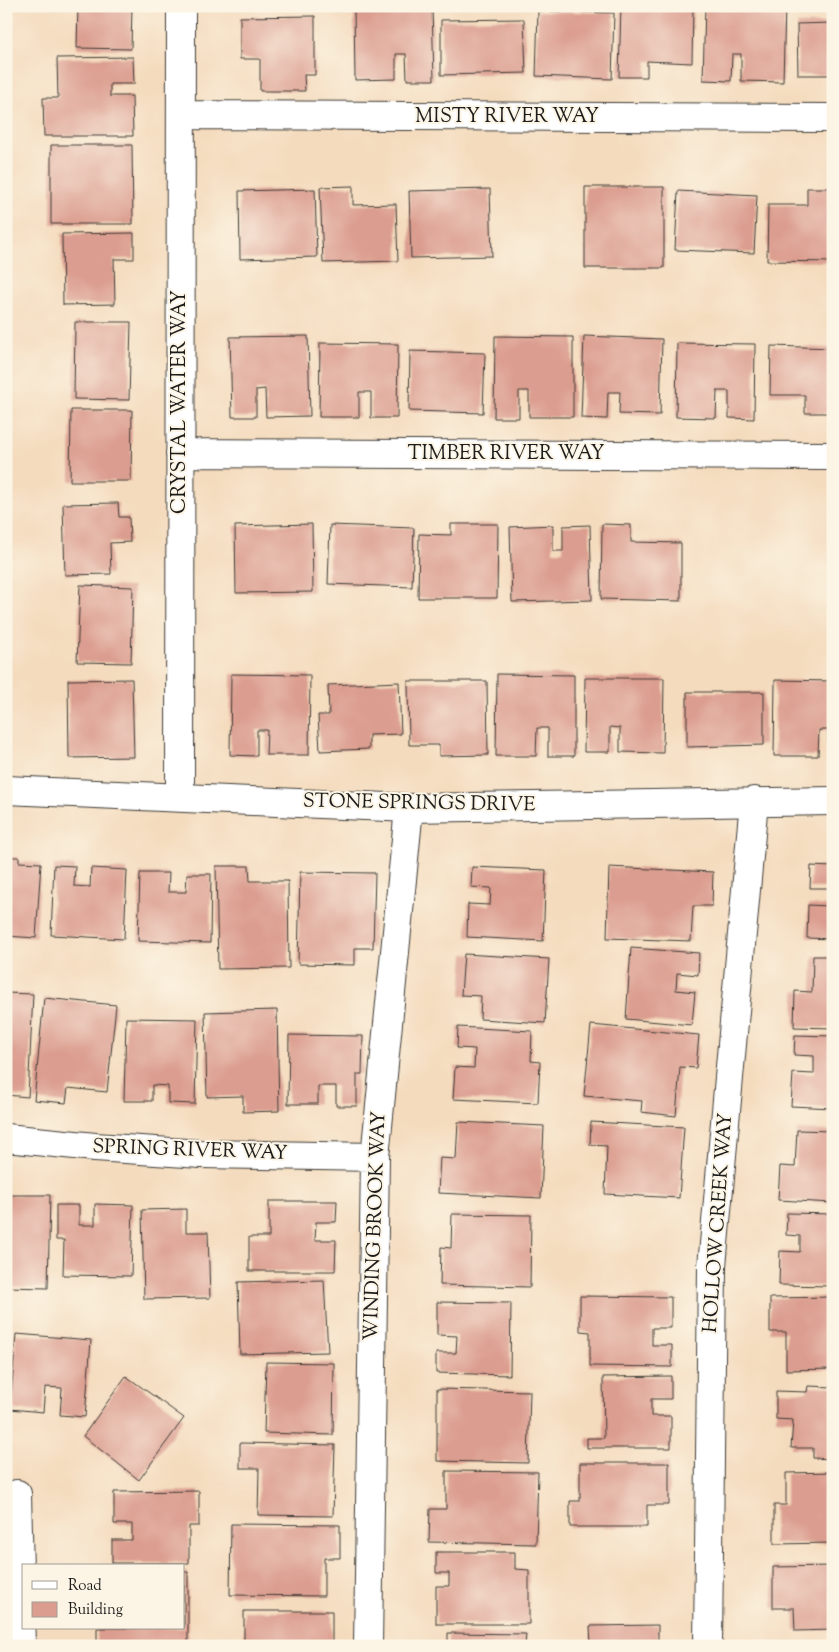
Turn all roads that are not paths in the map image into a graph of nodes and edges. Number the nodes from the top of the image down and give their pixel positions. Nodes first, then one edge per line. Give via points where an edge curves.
1 (181, 6) edge
2 (181, 116) junction
3 (833, 118) edge
4 (180, 453) junction
5 (833, 456) edge
6 (6, 790) edge
7 (180, 797) junction
8 (754, 801) junction
9 (833, 801) edge
10 (409, 808) junction
11 (6, 1138) edge
12 (375, 1156) junction
13 (16, 1494) dead end
14 (21, 1646) edge
15 (368, 1646) edge
16 (708, 1646) edge

1 - 2 street, CRYSTAL WATER WAY
2 - 3 street, MISTY RIVER WAY
2 - 4 street, CRYSTAL WATER WAY
4 - 5 street, TIMBER RIVER WAY
4 - 7 street, CRYSTAL WATER WAY
6 - 7 street, STONE SPRINGS DRIVE
7 - 10 street, STONE SPRINGS DRIVE
8 - 9 street, STONE SPRINGS DRIVE
8 - 10 street, STONE SPRINGS DRIVE
8 - 16 street, HOLLOW CREEK WAY via 712,1266
10 - 12 street, WINDING BROOK WAY
11 - 12 street, SPRING RIVER WAY via 201,1154
12 - 15 street, WINDING BROOK WAY
13 - 14 street

